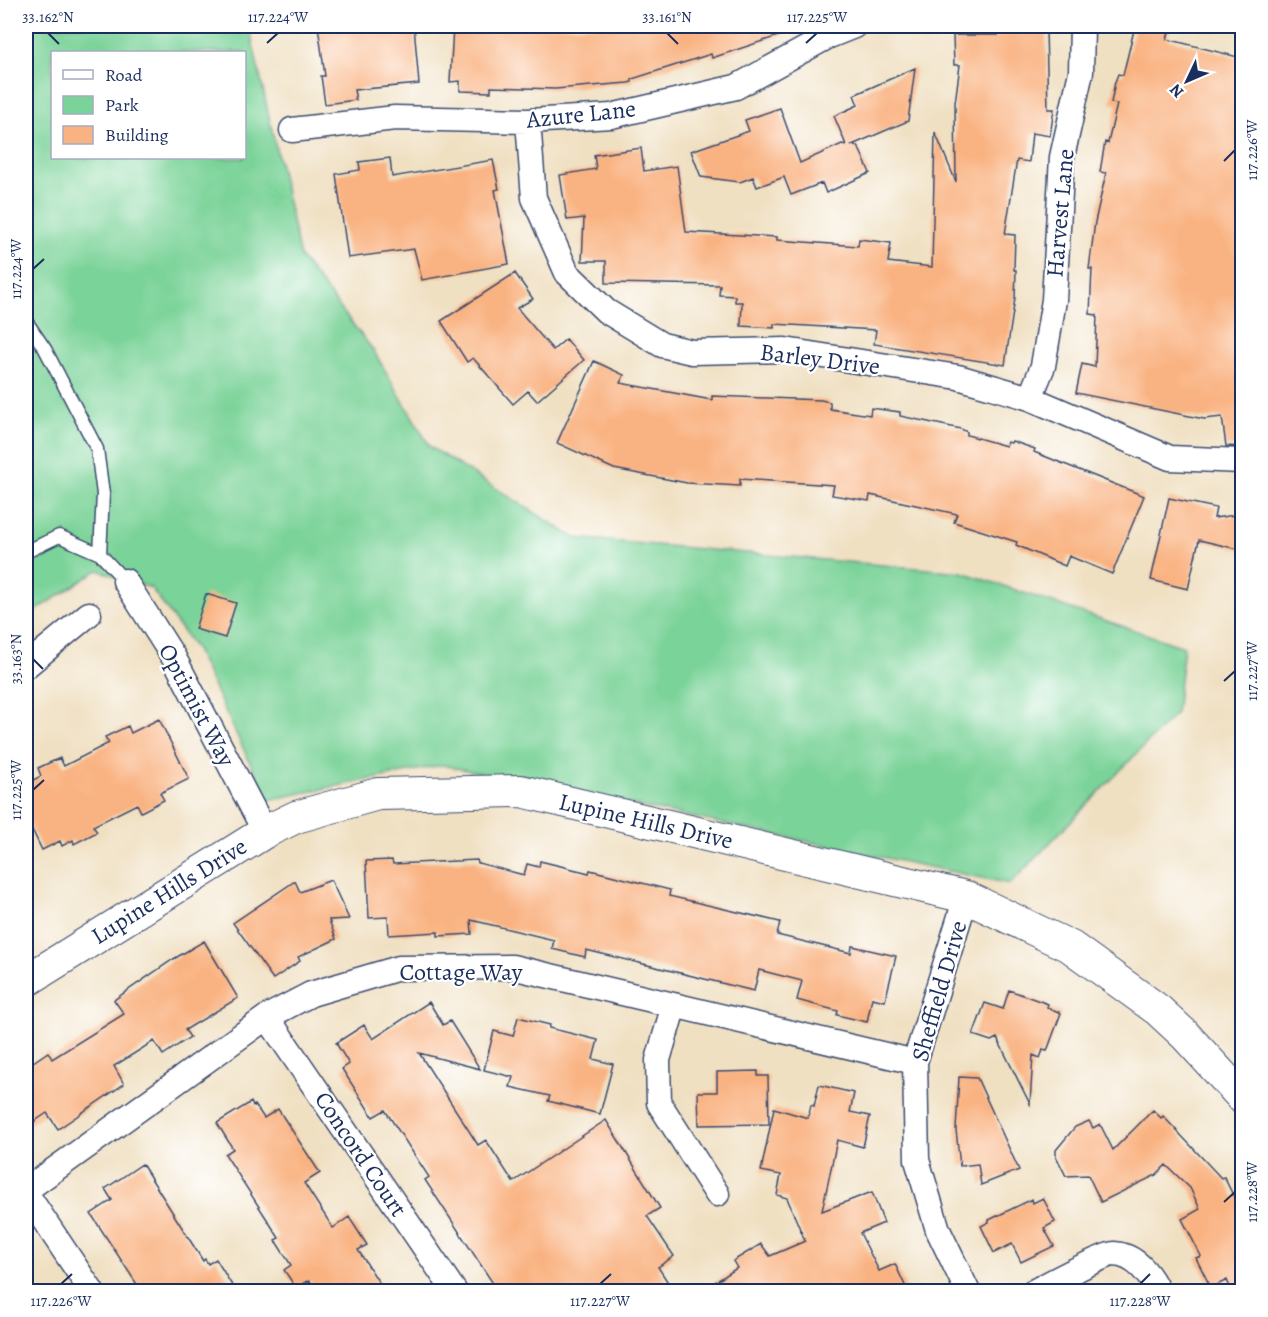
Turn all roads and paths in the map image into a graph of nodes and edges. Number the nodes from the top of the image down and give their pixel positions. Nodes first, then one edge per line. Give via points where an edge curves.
1 (854, 26) edge
2 (1082, 26) edge
3 (528, 121) junction
4 (292, 130) dead end
5 (26, 321) edge
6 (1030, 399) junction
7 (1242, 461) edge
8 (26, 552) edge
9 (100, 554) junction
10 (124, 581) joint
11 (89, 614) dead end
12 (26, 666) edge
13 (265, 832) junction
14 (966, 897) junction
15 (26, 981) edge
16 (674, 1005) junction
17 (267, 1017) junction
18 (915, 1062) junction
19 (1242, 1097) edge
20 (26, 1192) edge
21 (717, 1194) dead end
22 (92, 1292) edge
23 (455, 1292) edge
24 (968, 1292) edge
25 (1033, 1292) edge
26 (1158, 1292) edge

1 - 3 street, Azure Lane via 736,87 611,116
2 - 6 street, Harvest Lane via 1081,72 1062,158 1054,300 1043,366
3 - 4 street, Azure Lane via 395,118
3 - 6 street, Barley Drive via 534,198 567,273 606,311 662,345 692,352 785,350 958,377
5 - 9 lane via 45,349 96,449 103,494
6 - 7 street, Barley Drive via 1170,458
8 - 9 lane via 59,536
9 - 10 lane
10 - 13 street, Optimist Way via 174,658
11 - 12 street
13 - 14 street, Lupine Hills Drive via 296,817 378,794 521,791
13 - 15 street, Lupine Hills Drive
14 - 18 street, Sheffield Drive
14 - 19 street, Lupine Hills Drive via 1071,947 1158,1010
16 - 17 street, Cottage Way via 512,967 399,968 311,994
16 - 18 street, Cottage Way
16 - 21 street via 658,1060 659,1103
17 - 20 street, Cottage Way
17 - 23 street, Concord Court
18 - 24 street, Sheffield Drive via 917,1160 938,1230
20 - 22 street
25 - 26 street via 1112,1254 1129,1257 1152,1278

